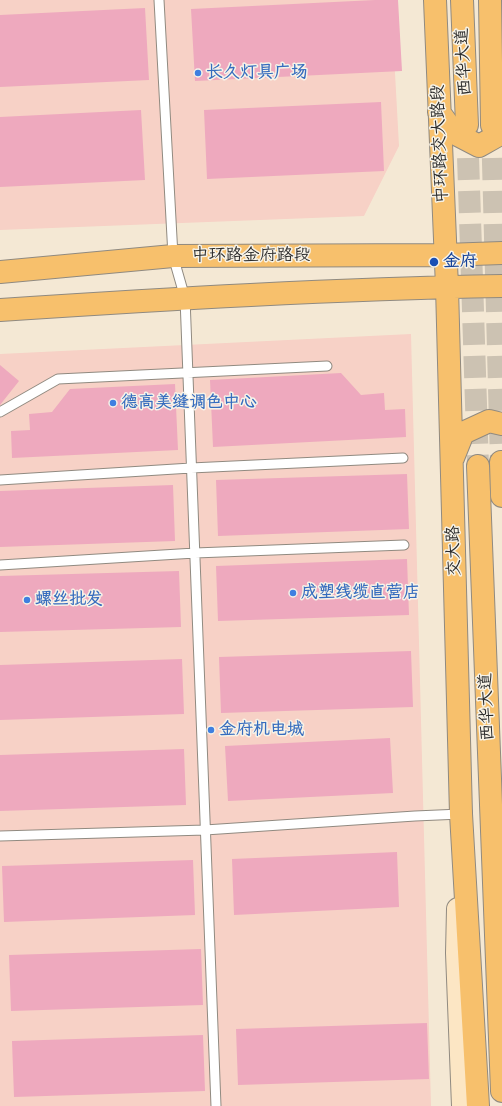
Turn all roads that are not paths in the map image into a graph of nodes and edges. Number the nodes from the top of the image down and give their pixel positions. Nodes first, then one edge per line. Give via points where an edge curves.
1 (159, 0) edge
2 (435, 0) edge
3 (462, 0) edge
4 (490, 0) edge
5 (439, 112) junction
6 (467, 125) tunnel mouth
7 (497, 129) edge
8 (502, 253) edge
9 (444, 255) junction
10 (173, 256) junction
11 (0, 272) edge
12 (502, 286) edge
13 (447, 287) junction
14 (185, 298) junction
15 (0, 310) edge
16 (327, 366) dead end
17 (188, 374) junction
18 (0, 412) edge
19 (502, 424) edge
20 (403, 458) dead end
21 (501, 462) tunnel mouth
22 (451, 464) junction
23 (478, 466) tunnel mouth
24 (191, 468) junction
25 (0, 480) edge
26 (502, 496) edge
27 (404, 545) dead end
28 (194, 553) junction
29 (0, 565) edge
30 (461, 814) junction
31 (205, 830) junction
32 (0, 836) edge
33 (475, 1065) junction
34 (502, 1091) edge
35 (216, 1106) edge
36 (462, 1106) edge
37 (478, 1106) edge
38 (491, 1106) edge

1 - 10 lane
2 - 5 main road, 中环路交大路段
3 - 6 main road, 西华大道
4 - 7 main road, 西华大道
5 - 7 main road via 454,133 479,146
5 - 9 main road, 中环路交大路段
8 - 9 main road, 中环路金府路段
9 - 10 main road, 中环路金府路段
9 - 13 main road, 中环路交大路段
10 - 11 main road, 中环路金府路段
10 - 14 lane
12 - 13 main road
13 - 14 main road
13 - 22 main road, 交大路
14 - 15 main road
14 - 17 lane
16 - 17 lane
17 - 18 lane via 58,379
17 - 24 lane
19 - 22 main road via 489,421 463,433
20 - 24 lane
21 - 26 main road
22 - 30 main road, 交大路
23 - 34 main road, 西华大道
24 - 25 lane
24 - 28 lane
27 - 28 lane
28 - 29 lane
28 - 31 lane
30 - 31 lane
30 - 33 main road, 交大路
30 - 36 main road via 457,953
31 - 32 lane
31 - 35 lane
33 - 37 main road, 交大路
33 - 38 main road

